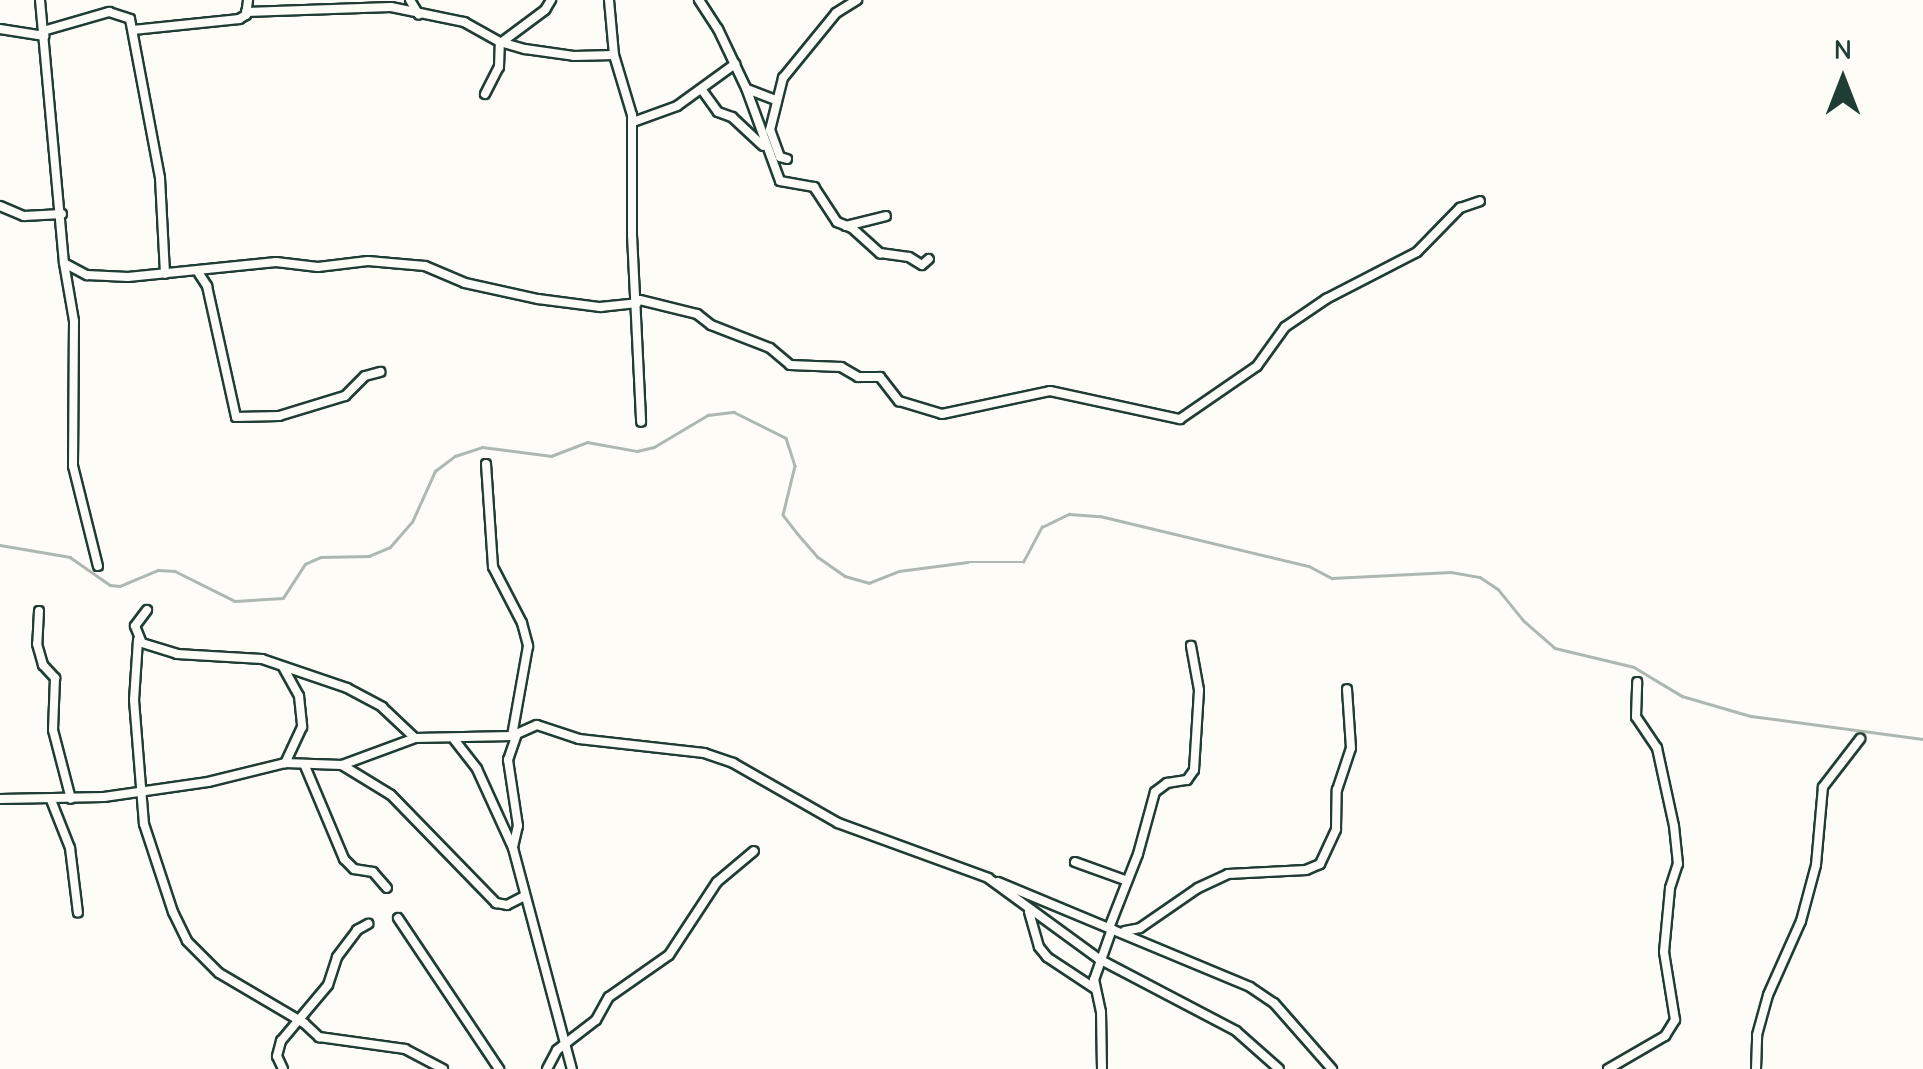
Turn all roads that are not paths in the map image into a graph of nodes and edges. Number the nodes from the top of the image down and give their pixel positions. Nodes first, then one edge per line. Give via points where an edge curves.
1 (40, 0) edge
2 (248, 0) edge
3 (410, 0) edge
4 (551, 0) edge
5 (610, 0) edge
6 (699, 0) edge
7 (857, 0) edge
8 (291, 5) edge
9 (246, 12) junction
10 (419, 15) junction
11 (0, 29) edge
12 (133, 30) junction
13 (44, 34) junction
14 (501, 42) junction
15 (614, 55) junction
16 (734, 64) junction
17 (746, 88) junction
18 (702, 90) junction
19 (485, 94) dead end
20 (776, 100) junction
21 (632, 122) junction
22 (766, 148) junction
23 (786, 159) dead end
24 (1480, 200) dead end
25 (0, 206) edge
26 (62, 214) junction
27 (886, 216) dead end
28 (846, 226) junction
29 (929, 259) dead end
30 (64, 263) junction
31 (198, 272) junction
32 (165, 274) junction
33 (639, 301) junction
34 (380, 372) dead end
35 (641, 422) dead end
36 (486, 464) dead end
37 (98, 566) dead end
38 (147, 610) dead end
39 (39, 611) dead end
40 (138, 640) junction
41 (1192, 646) dead end
42 (283, 667) junction
43 (1637, 682) dead end
44 (1347, 689) dead end
45 (514, 735) junction
46 (452, 737) junction
47 (415, 738) junction
48 (1860, 739) dead end
49 (286, 763) junction
50 (342, 765) junction
51 (305, 766) junction
52 (142, 788) junction
53 (0, 799) edge
54 (52, 800) junction
55 (71, 800) junction
56 (513, 848) junction
57 (754, 850) dead end
58 (1075, 862) dead end
59 (988, 878) junction
60 (1126, 880) junction
61 (388, 888) dead end
62 (525, 896) junction
63 (1028, 908) junction
64 (78, 913) dead end
65 (398, 918) dead end
66 (368, 924) dead end
67 (1114, 929) junction
68 (1099, 959) junction
69 (1094, 988) junction
70 (299, 1020) junction
71 (567, 1046) junction
72 (284, 1069) edge
73 (443, 1069) edge
74 (498, 1069) edge
75 (547, 1069) edge
76 (572, 1069) edge
77 (1102, 1069) edge
78 (1279, 1069) edge
79 (1332, 1069) edge
80 (1608, 1069) edge
81 (1756, 1069) edge

1 - 13 street
2 - 9 street
3 - 10 street
4 - 14 street
5 - 15 street
6 - 16 street
7 - 20 street via 836,13 798,56
8 - 9 street
8 - 10 street via 380,6
9 - 12 street via 240,19
10 - 14 street via 464,22
11 - 13 street
12 - 13 street via 128,16 118,12
12 - 32 street via 160,178
13 - 26 street
14 - 15 street via 561,55
14 - 19 street
15 - 21 street
16 - 17 street
16 - 18 street
17 - 20 street
17 - 22 street
18 - 21 street
18 - 22 street via 718,112
20 - 23 street via 770,130
21 - 33 street
22 - 28 street via 780,181 808,183
24 - 33 street via 1460,208 1417,252 1285,327 1257,366 1180,419 1050,391 942,414 899,401 880,377 841,367 793,366 768,346 697,314
25 - 26 street via 24,216
26 - 30 street
27 - 28 street
28 - 29 street via 880,253 910,256 922,265
30 - 32 street via 87,275
30 - 37 street via 74,321 75,482
31 - 32 street
31 - 33 street via 368,260 425,266 538,299 610,308
31 - 34 street via 207,286 236,417 279,416 345,396 364,376
33 - 35 street
36 - 45 street via 493,567 528,646
38 - 40 street via 135,626
39 - 55 street via 37,644 55,678 53,730
40 - 42 street via 168,652
40 - 52 street via 134,700
41 - 60 street via 1199,690 1194,770 1187,780 1155,792
42 - 47 street via 366,698
42 - 49 street via 299,696 302,727
43 - 80 street via 1636,717 1658,748 1674,826 1678,864 1664,952 1675,1020 1659,1040
44 - 67 street via 1350,748 1337,790 1337,823 1320,864 1228,874 1140,928
45 - 46 street
45 - 56 street via 508,760 518,826
45 - 59 street via 537,725 579,739 718,756 838,823
46 - 47 street
46 - 56 street via 477,769
47 - 50 street
48 - 81 street via 1823,787 1819,852 1801,921 1768,995
49 - 51 street
49 - 52 street via 208,782
50 - 51 street
50 - 62 street via 391,795 496,903
51 - 61 street via 344,859
52 - 55 street
52 - 70 street via 146,831 187,941 219,973
53 - 54 street
54 - 55 street
54 - 64 street via 70,848
56 - 62 street
57 - 71 street via 713,886 669,954 609,997 596,1020
58 - 60 street
59 - 63 street
59 - 67 street
60 - 67 street
62 - 71 street
63 - 68 street
63 - 69 street via 1042,950
65 - 74 street
66 - 70 street via 337,957 328,985
67 - 68 street
67 - 79 street via 1265,996
68 - 69 street
68 - 78 street via 1225,1024
69 - 77 street
70 - 72 street via 277,1049
70 - 73 street via 325,1040 405,1049
71 - 75 street
71 - 76 street

